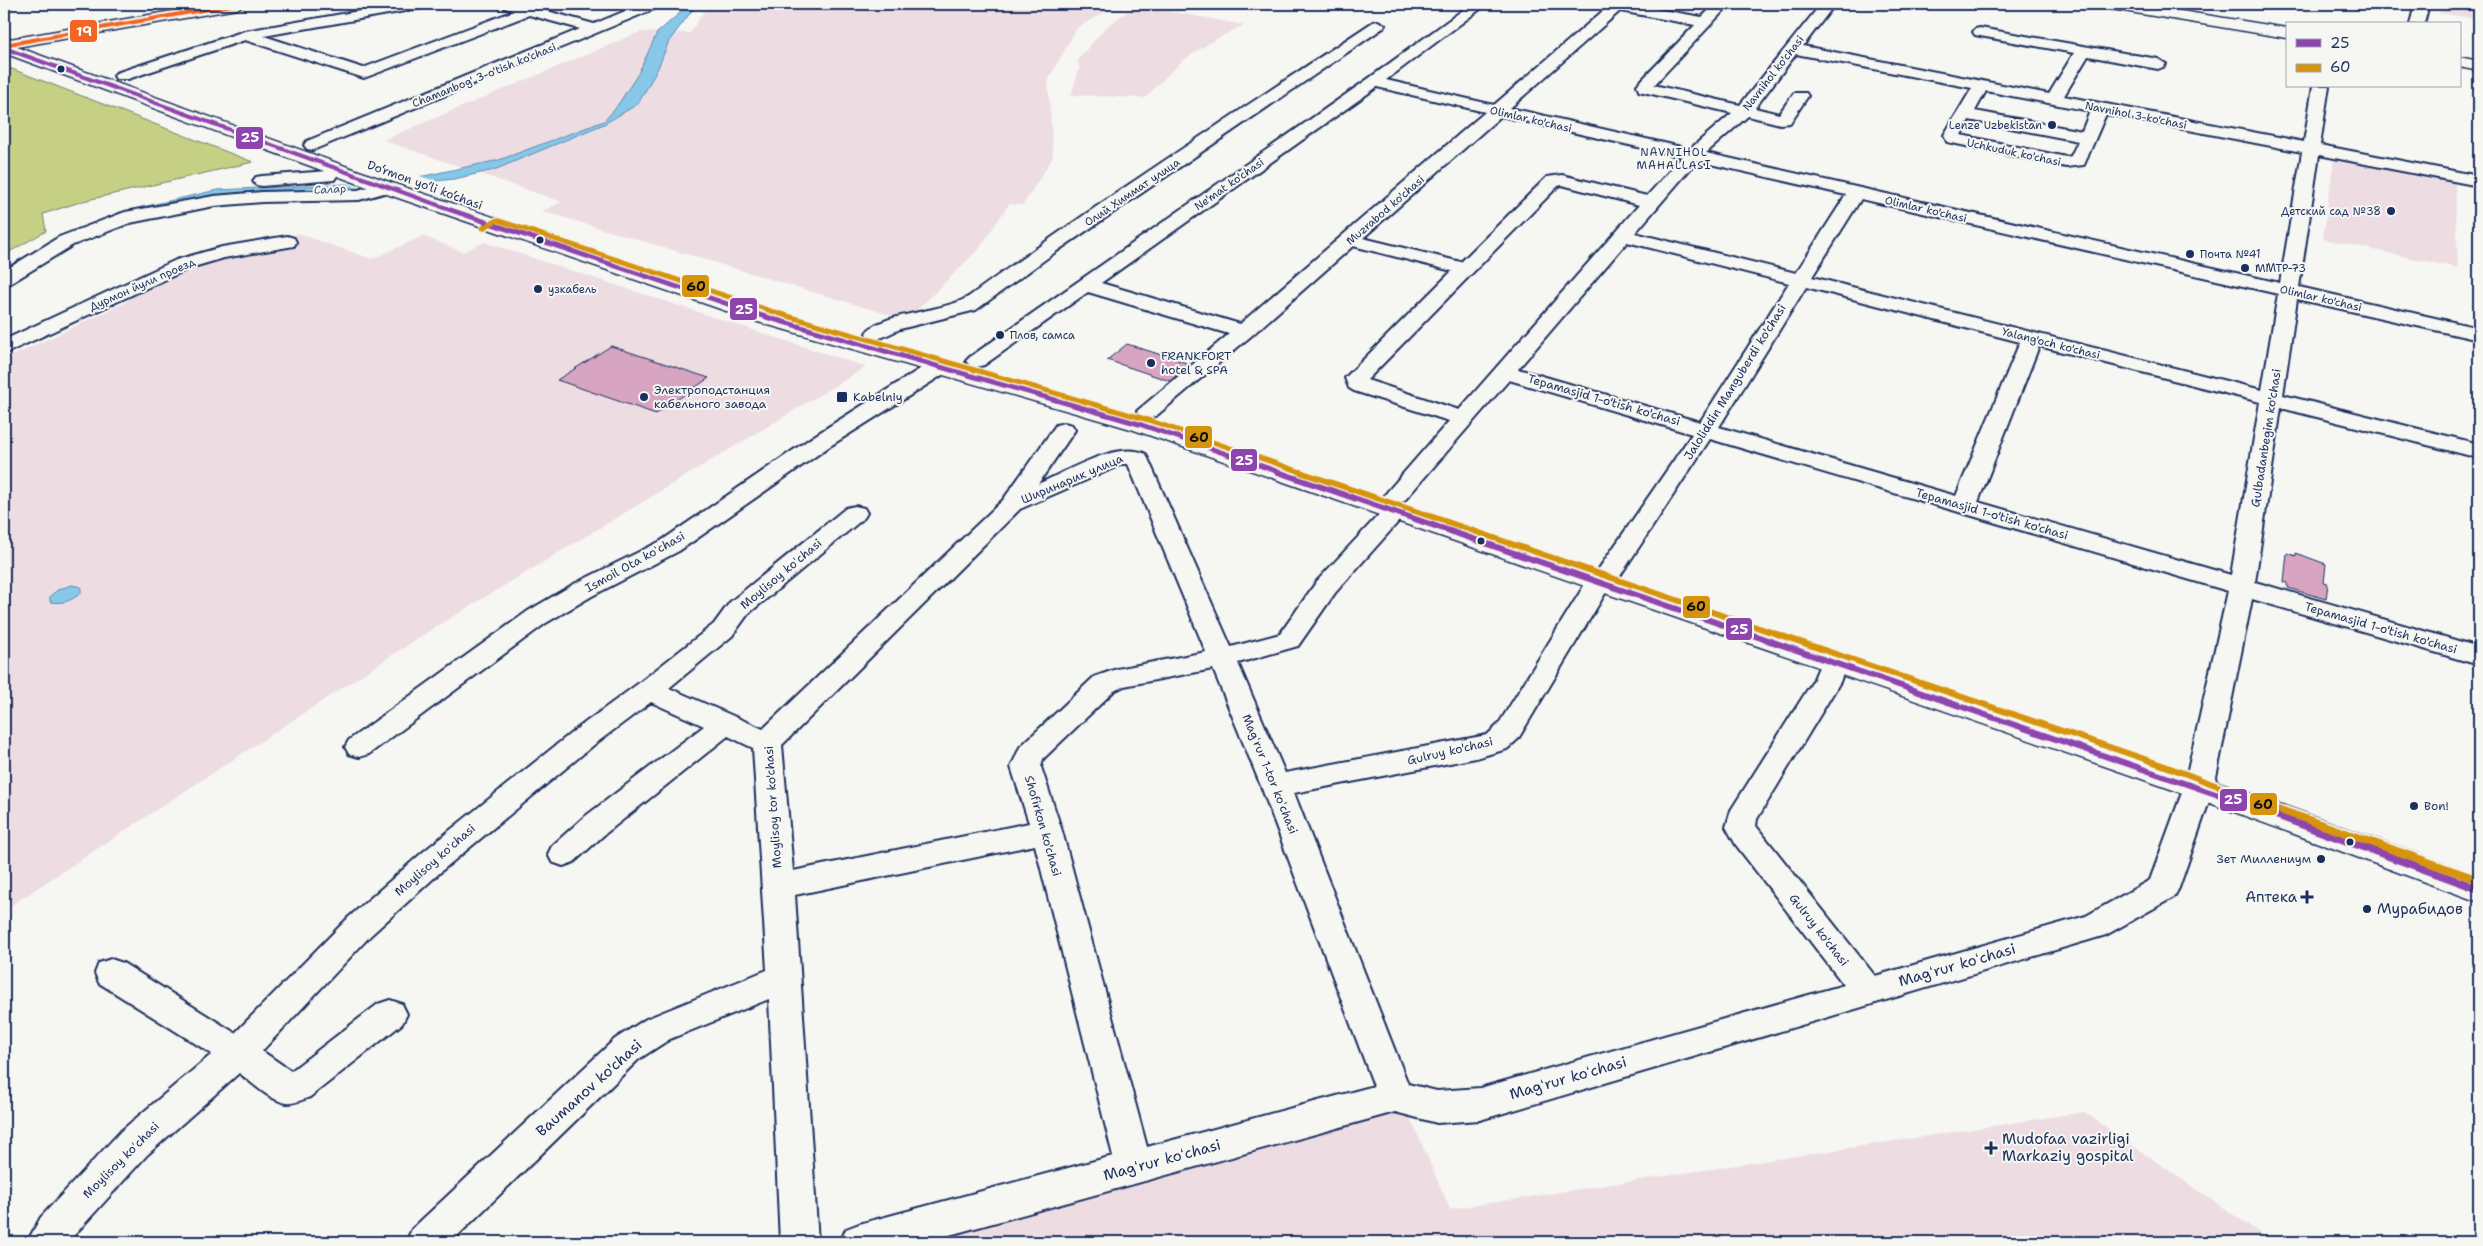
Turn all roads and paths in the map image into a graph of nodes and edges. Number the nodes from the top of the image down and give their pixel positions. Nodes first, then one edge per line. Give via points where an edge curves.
1 (208, 4) edge
2 (237, 4) edge
3 (422, 4) edge
4 (506, 4) edge
5 (654, 4) edge
6 (1480, 4) edge
7 (1723, 4) edge
8 (1828, 4) edge
9 (2111, 4) edge
10 (2138, 4) edge
11 (2422, 4) edge
12 (1618, 5) edge
13 (526, 11) junction
14 (1705, 22) junction
15 (2418, 22) edge
16 (1378, 25) dead end
17 (596, 28) junction
18 (2286, 28) edge
19 (64, 31) junction
20 (1980, 32) dead end
21 (2286, 33) edge
22 (245, 35) junction
23 (8, 39) edge
24 (47, 49) junction
25 (1792, 49) junction
26 (2083, 50) junction
27 (2460, 57) edge
28 (2479, 60) edge
29 (2460, 62) edge
30 (2158, 64) dead end
31 (2479, 66) edge
32 (122, 76) junction
33 (1374, 82) junction
34 (1982, 86) junction
35 (2321, 88) edge
36 (1800, 96) dead end
37 (2054, 99) junction
38 (2100, 108) junction
39 (1744, 111) junction
40 (1498, 112) junction
41 (1965, 114) junction
42 (2086, 137) junction
43 (313, 145) junction
44 (2312, 149) junction
45 (1692, 156) junction
46 (328, 176) dead end
47 (2479, 180) edge
48 (385, 187) junction
49 (1856, 193) junction
50 (1651, 203) junction
51 (487, 215) junction
52 (1622, 234) junction
53 (1350, 240) junction
54 (287, 242) dead end
55 (4, 260) edge
56 (1467, 269) junction
57 (4, 279) edge
58 (1800, 279) junction
59 (1086, 285) junction
60 (2288, 291) junction
61 (1244, 332) junction
62 (876, 333) junction
63 (2479, 334) edge
64 (2032, 338) junction
65 (4, 348) edge
66 (977, 361) junction
67 (939, 366) junction
68 (1505, 372) junction
69 (2272, 400) junction
70 (1148, 411) junction
71 (1464, 419) junction
72 (1706, 429) junction
73 (1064, 430) dead end
74 (2479, 451) edge
75 (1134, 456) joint
76 (1398, 502) junction
77 (1011, 505) junction
78 (1964, 506) junction
79 (855, 513) dead end
80 (1605, 576) junction
81 (2242, 587) junction
82 (2479, 656) edge
83 (1221, 658) junction
84 (1833, 663) junction
85 (649, 690) junction
86 (725, 724) junction
87 (766, 742) junction
88 (359, 747) dead end
89 (2201, 779) junction
90 (1276, 786) junction
91 (1047, 831) junction
92 (563, 854) dead end
93 (2479, 871) edge
94 (779, 886) junction
95 (2479, 889) edge
96 (110, 973) dead end
97 (784, 978) junction
98 (1868, 991) junction
99 (390, 1014) dead end
100 (238, 1053) junction
101 (1395, 1096) junction
102 (1134, 1167) junction
103 (46, 1242) edge
104 (424, 1242) edge
105 (799, 1242) edge
106 (860, 1242) edge

1 - 19 main road
2 - 19 main road
3 - 22 street
4 - 13 street
5 - 17 street, Chamanbog' 3-o'tish ko'chasi
6 - 33 street, Ne'mat ko'chasi
7 - 14 street
8 - 25 street, Navnihol ko'chasi
9 - 21 main road
10 - 18 main road
11 - 15 street
12 - 14 street
12 - 40 street, Muzrabod ko'chasi
13 - 17 street
13 - 22 street via 364,73
14 - 39 street via 1645,88
16 - 62 street, Олий Химмат улица via 1047,249 969,306 893,325
17 - 43 street, Chamanbog' 3-o'tish ko'chasi
19 - 23 main road
19 - 23 main road
19 - 24 main road via 49,41
20 - 26 street
22 - 32 street
23 - 24 main road, Do‘rmon yo‘li ko‘chasi
23 - 48 main road, Do‘rmon yo‘li ko‘chasi
24 - 32 main road, Do‘rmon yo‘li ko‘chasi
25 - 34 street, Navnihol 3-ko'chasi
25 - 39 street, Navnihol ko'chasi
26 - 30 street
26 - 37 street
27 - 28 main road
29 - 31 main road
32 - 43 main road, Do‘rmon yo‘li ko‘chasi
33 - 40 street, Olimlar ko'chasi
33 - 59 street, Ne'mat ko'chasi
34 - 37 street, Navnihol 3-ko'chasi
34 - 41 street, Uchkuduk ko'chasi
35 - 44 street, Gulbadanbegim ko'chasi
36 - 39 street via 1784,119
37 - 38 street, Navnihol 3-ko'chasi
38 - 42 street, Uchkuduk ko'chasi
38 - 44 street, Navnihol 3-ko'chasi
39 - 45 street, Navnihol ko'chasi
40 - 45 street, Olimlar ko'chasi
40 - 53 street, Muzrabod ko'chasi
41 - 42 street
41 - 42 street, Uchkuduk ko'chasi via 1953,138 2066,162 2078,160
43 - 51 main road, Do‘rmon yo‘li ko‘chasi via 453,196
44 - 47 street, Navnihol 3-ko'chasi
44 - 60 street, Gulbadanbegim ko'chasi
45 - 49 street, Olimlar ko'chasi
45 - 50 street, Navnihol ko'chasi
46 - 55 street via 212,185 109,210 37,240
48 - 51 main road, Do‘rmon yo‘li ko‘chasi via 435,204
48 - 57 street via 359,195 214,200 125,218 66,241
49 - 58 street, Jaloliddin Manguberdi ko'chasi
49 - 60 street, Olimlar ko'chasi
50 - 52 street, Navnihol ko'chasi
50 - 56 street via 1562,180 1553,181
51 - 62 main road, Do‘rmon yo‘li ko‘chasi
51 - 67 main road, Do‘rmon yo‘li ko‘chasi via 766,317
52 - 58 street, Yalang'och ko'chasi
52 - 68 street, Navnihol ko'chasi
53 - 56 street
53 - 61 street, Muzrabod ko'chasi
54 - 65 street, Дурмон йули проезд via 222,253 183,264
56 - 71 street via 1356,378 1362,386
58 - 64 street, Yalang'och ko'chasi
58 - 72 street, Jaloliddin Manguberdi ko'chasi
59 - 61 street
59 - 66 street, Ne'mat ko'chasi
60 - 63 street, Olimlar ko'chasi
60 - 69 street, Gulbadanbegim ko'chasi
61 - 70 street, Muzrabod ko'chasi
62 - 66 main road, Do‘rmon yo‘li ko‘chasi
64 - 69 street, Yalang'och ko'chasi
64 - 78 street
66 - 70 main road, Do‘rmon yo‘li ko‘chasi
67 - 76 main road, Do‘rmon yo‘li ko‘chasi
67 - 88 street, Ismoil Ota koʻchasi via 822,441 670,546 537,617
68 - 71 street, Navnihol ko'chasi
68 - 72 street, Tepamasjid 1-o'tish ko'chasi
69 - 74 street, Yalang'och ko'chasi
69 - 81 street, Gulbadanbegim ko'chasi
70 - 76 main road, Do‘rmon yo‘li ko‘chasi
71 - 76 street, Navnihol ko'chasi
72 - 78 street, Tepamasjid 1-o'tish ko'chasi
72 - 80 street, Jaloliddin Manguberdi ko'chasi
73 - 77 street, Moylisoy tor ko'chasi
75 - 77 street, Ширинарик улица via 1119,457
75 - 83 street, Magʻrur 1-tor koʻchasi
76 - 80 main road, Do‘rmon yo‘li ko‘chasi
76 - 83 street, Shofirkon ko'chasi via 1326,587 1289,640
77 - 87 street, Moylisoy tor ko'chasi
78 - 81 street, Tepamasjid 1-o'tish ko'chasi
79 - 85 street, Moylisoy koʻchasi via 739,608 723,630
80 - 84 main road, Do‘rmon yo‘li ko‘chasi
80 - 89 main road, Do‘rmon yo‘li ko‘chasi
80 - 90 street, Gulruy ko'chasi via 1508,732 1497,742
81 - 82 street, Tepamasjid 1-o'tish ko'chasi
81 - 89 street, Gulbadanbegim ko'chasi
83 - 90 street, Magʻrur 1-tor koʻchasi
83 - 91 street, Shofirkon ko'chasi via 1117,678 1104,684 1030,754 1026,767
84 - 89 main road, Do‘rmon yo‘li ko‘chasi
84 - 98 street, Gulruy ko'chasi via 1826,682 1742,818 1741,827
85 - 86 street
85 - 100 street, Moylisoy koʻchasi via 585,736 426,866 360,926
86 - 87 street
86 - 92 street
87 - 94 street, Moylisoy tor ko'chasi
89 - 93 main road, Do‘rmon yo‘li ko‘chasi via 2260,794
89 - 95 main road, Do‘rmon yo‘li ko‘chasi
89 - 98 street, Magʻrur koʻchasi via 2163,888 2095,926
90 - 101 street, Magʻrur 1-tor koʻchasi
91 - 94 street
91 - 102 street, Shofirkon ko'chasi
94 - 97 street, Moylisoy tor ko'chasi
96 - 100 street
97 - 104 street, Baumanov ko'chasi via 658,1028 627,1049
97 - 105 street, Moylisoy tor ko'chasi
98 - 101 street, Magʻrur koʻchasi via 1480,1104 1437,1106
99 - 100 street via 292,1089
100 - 103 street, Moylisoy koʻchasi via 134,1143
101 - 102 street, Magʻrur koʻchasi
102 - 106 street, Magʻrur koʻchasi

